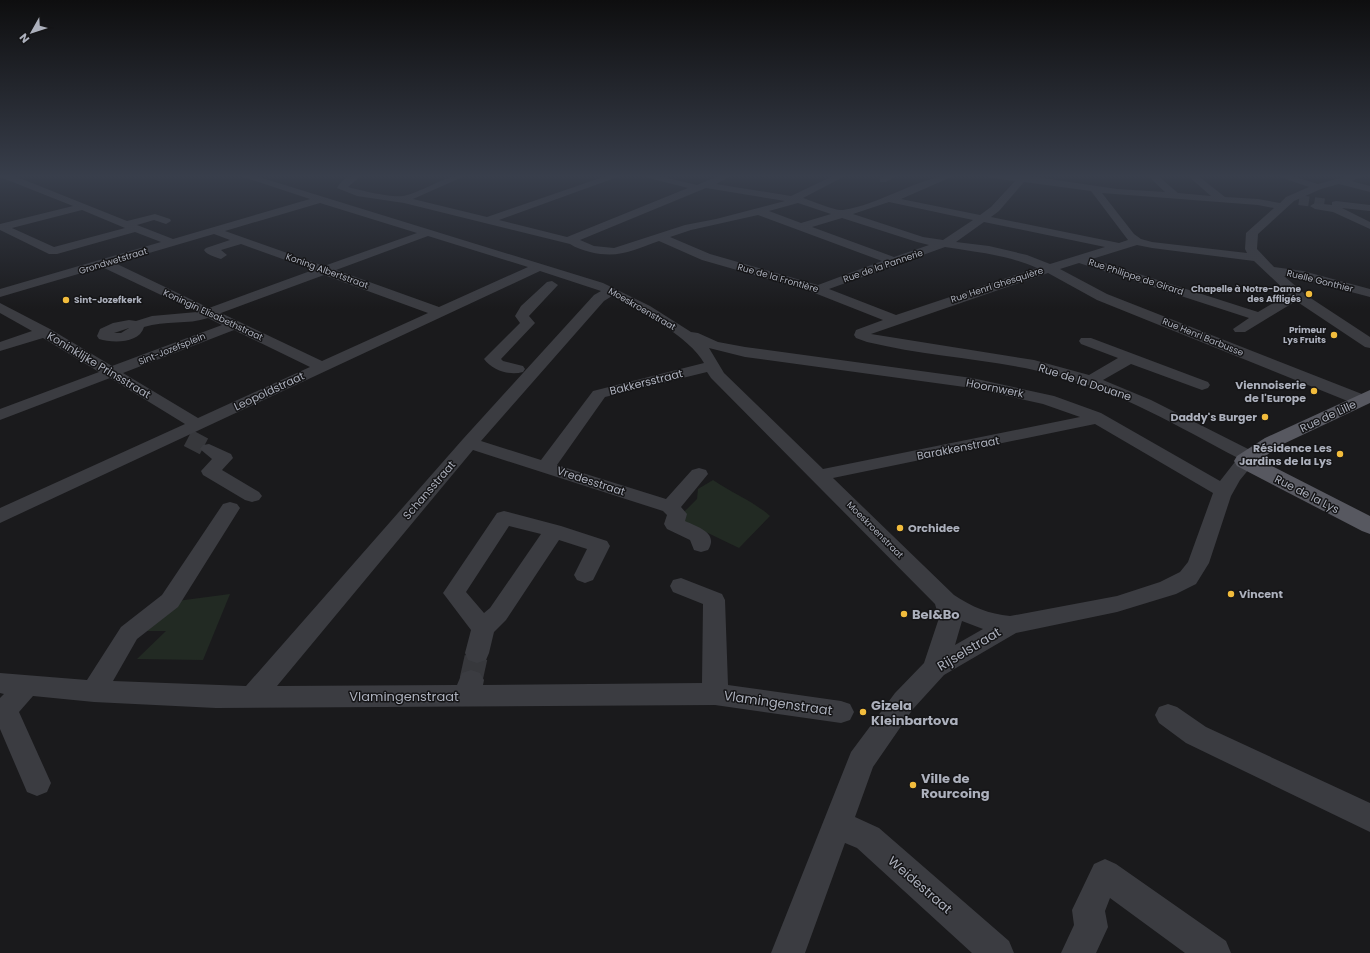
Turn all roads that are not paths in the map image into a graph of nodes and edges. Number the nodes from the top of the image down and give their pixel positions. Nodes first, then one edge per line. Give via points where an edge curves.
1 (32, 219) edge
2 (115, 219) edge
3 (144, 219) edge
4 (161, 219) edge
5 (254, 219) edge
6 (382, 219) edge
7 (474, 219) edge
8 (490, 219) edge
9 (623, 219) edge
10 (726, 219) edge
11 (781, 219) edge
12 (825, 219) edge
13 (859, 219) edge
14 (983, 219) edge
15 (985, 219) edge
16 (1116, 219) edge
17 (1270, 219) edge
18 (1357, 219) edge
19 (166, 221) dead end
20 (483, 222) junction
21 (132, 226) junction
22 (1370, 226) edge
23 (801, 227) junction
24 (216, 231) junction
25 (426, 233) junction
26 (440, 237) junction
27 (660, 237) junction
28 (243, 240) junction
29 (573, 240) junction
30 (1138, 241) junction
31 (173, 243) junction
32 (944, 244) junction
33 (1118, 246) junction
34 (221, 255) dead end
35 (1257, 258) junction
36 (1080, 259) junction
37 (895, 262) junction
38 (104, 263) junction
39 (538, 267) junction
40 (1049, 268) junction
41 (326, 270) junction
42 (1270, 270) junction
43 (552, 285) dead end
44 (818, 289) junction
45 (611, 290) junction
46 (0, 293) edge
47 (1370, 293) edge
48 (1296, 295) junction
49 (0, 307) edge
50 (439, 312) junction
51 (208, 313) junction
52 (1260, 317) junction
53 (896, 320) junction
54 (234, 324) junction
55 (137, 325) dead end
56 (674, 327) junction
57 (1240, 329) dead end
58 (45, 332) junction
59 (861, 336) joint
60 (1086, 341) dead end
61 (788, 344) dead end
62 (1370, 344) edge
63 (0, 347) edge
64 (745, 352) junction
65 (774, 356) junction
66 (1130, 358) junction
67 (321, 366) junction
68 (712, 366) junction
69 (517, 369) dead end
70 (110, 373) junction
71 (1090, 381) junction
72 (1202, 385) dead end
73 (1365, 398) edge
74 (0, 415) edge
75 (1095, 417) junction
76 (189, 431) junction
77 (469, 443) junction
78 (209, 449) tunnel mouth
79 (1247, 459) junction
80 (544, 466) junction
81 (699, 474) dead end
82 (820, 475) junction
83 (1224, 491) junction
84 (252, 496) dead end
85 (670, 507) junction
86 (230, 508) dead end
87 (0, 516) edge
88 (1370, 526) edge
89 (554, 531) junction
90 (701, 545) dead end
91 (585, 575) dead end
92 (682, 586) dead end
93 (946, 601) junction
94 (1010, 625) junction
95 (483, 628) junction
96 (477, 653) tunnel mouth
97 (935, 668) junction
98 (0, 683) edge
99 (27, 686) junction
100 (94, 691) junction
101 (715, 694) junction
102 (253, 696) junction
103 (841, 712) dead end
104 (1168, 715) dead end
105 (37, 783) dead end
106 (1370, 818) edge
107 (838, 825) junction
108 (788, 953) edge
109 (997, 953) edge
110 (1078, 953) edge
111 (1214, 953) edge

1 - 21 street via 2,227 53,250
2 - 21 street
3 - 21 street
4 - 19 street
5 - 24 street, Grondwetstraat
6 - 25 street, Moeskroenstraat
7 - 20 street
8 - 20 street
9 - 29 street
10 - 27 street via 690,227
11 - 23 street
12 - 23 street
13 - 32 street, Rue Henri Barbusse
14 - 32 street, Rue de la Pannerie
15 - 33 street
16 - 30 street via 1128,235
17 - 35 street via 1252,235 1251,251
18 - 22 street
20 - 26 street
20 - 29 street via 561,240
21 - 31 street
23 - 37 street
24 - 28 street, Koning Albertstraat
24 - 31 street, Grondwetstraat
25 - 26 street, Moeskroenstraat
25 - 41 street
26 - 39 street, Moeskroenstraat
27 - 29 street via 611,252 578,245
27 - 44 street, Rue de la Frontière via 706,257
28 - 34 street via 210,250
28 - 41 street, Koning Albertstraat
30 - 33 street, Rue Henri Ghesquière
30 - 35 street via 1158,246
31 - 38 street, Grondwetstraat
32 - 37 street, Rue de la Pannerie
32 - 40 street, Rue Henri Barbusse via 1027,259
33 - 36 street, Rue Henri Ghesquière
35 - 42 street
36 - 40 street, Rue Henri Ghesquière
36 - 52 street, Rue Philippe de Girard
37 - 44 street, Rue de la Pannerie
38 - 46 street, Grondwetstraat
38 - 51 street, Koningin Elisabethstraat
39 - 45 street, Moeskroenstraat
39 - 50 street, Leopoldstraat
40 - 53 street, Rue Henri Ghesquière
40 - 73 street, Rue Henri Barbusse via 1102,297
41 - 50 street, Koning Albertstraat
41 - 51 street
42 - 47 street, Ruelle Gonthier via 1303,275
42 - 48 street
43 - 69 street via 526,309 522,316 528,323 492,359 498,365
44 - 53 street, Rue de la Frontière
45 - 56 street, Moeskroenstraat
45 - 77 street, Schansstraat via 599,298
48 - 52 street
48 - 62 street
49 - 58 street, Koninklijke Prinsstraat
50 - 67 street, Leopoldstraat
51 - 54 street, Koningin Elisabethstraat
51 - 55 street via 197,317 152,320
52 - 57 street
53 - 59 street, Rue Henri Ghesquière via 862,332
54 - 67 street, Koningin Elisabethstraat
54 - 70 street, Sint-Jozefsplein
56 - 64 street, Hoornwerk via 713,344
56 - 68 street, Moeskroenstraat via 700,348
58 - 63 street
58 - 70 street, Koninklijke Prinsstraat
59 - 71 street, Rue de la Douane via 1034,365
60 - 66 street
61 - 65 street
64 - 65 street, Hoornwerk
64 - 68 street, Hoornwerk via 721,356
65 - 75 street, Hoornwerk via 993,387 1048,400
66 - 71 street
66 - 72 street
67 - 76 street, Leopoldstraat
68 - 80 street, Bakkersstraat via 599,394
68 - 82 street, Moeskroenstraat via 717,375
70 - 74 street, Sint-Jozefsplein
70 - 76 street, Koninklijke Prinsstraat
71 - 79 street, Rue de la Douane via 1133,397
73 - 79 main road, Rue de Lille via 1279,438
75 - 82 street, Barakkenstraat via 1087,422
75 - 83 street, Hoornwerk
76 - 87 street, Leopoldstraat
77 - 80 street, Vredesstraat
77 - 102 street, Schansstraat
78 - 84 street via 224,458 210,471
79 - 83 street, Rijselstraat via 1230,478
79 - 88 main road, Rue de la Lys
80 - 85 street, Vredesstraat
81 - 85 street
82 - 93 street, Moeskroenstraat
83 - 94 street, Rijselstraat via 1198,563 1188,578 1168,588 1117,604
85 - 90 street via 677,514 674,524 700,536
86 - 100 street via 170,601 129,633
89 - 91 street via 599,546
89 - 95 street via 498,614
89 - 95 street via 504,518 454,593
92 - 101 street, Vlamingenstraat via 714,600
93 - 94 street, Moeskroenstraat via 973,618
93 - 97 street via 951,618
94 - 97 street, Rijselstraat
95 - 96 street
97 - 107 street, Rijselstraat via 904,701 861,761
98 - 99 street, Vlamingenstraat
99 - 100 street, Vlamingenstraat
99 - 105 street via 5,710
100 - 102 street, Vlamingenstraat via 216,697
101 - 102 street, Vlamingenstraat via 470,688
101 - 103 street, Vlamingenstraat
104 - 106 street via 1196,736
107 - 108 street, Rijselstraat
107 - 109 street, Weidestraat via 868,838
110 - 111 street via 1091,927 1088,910 1105,875

